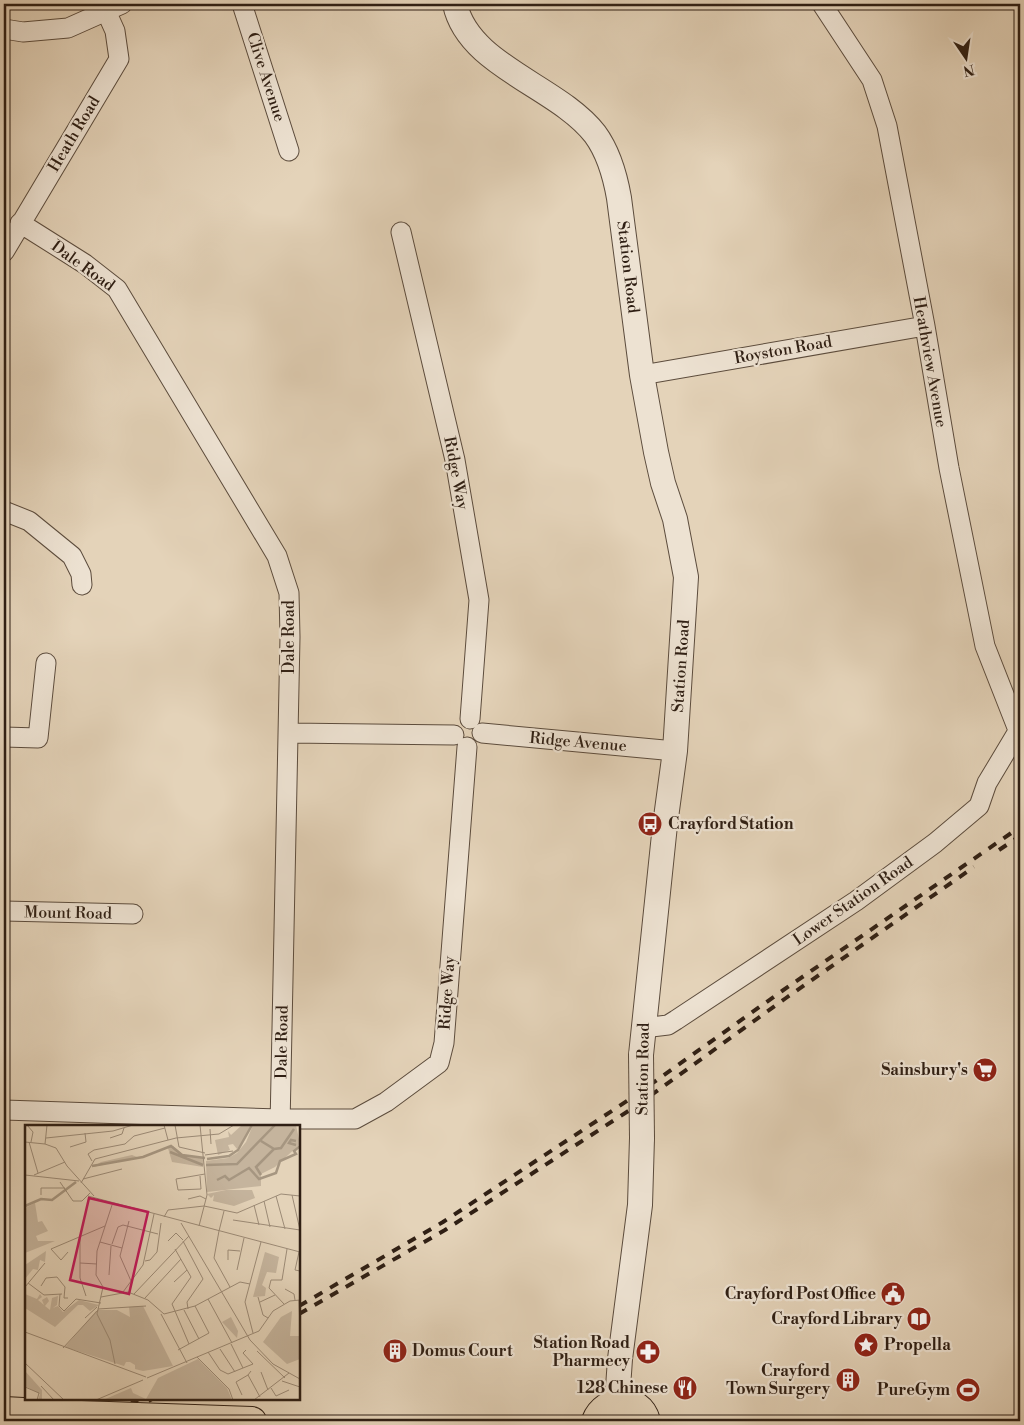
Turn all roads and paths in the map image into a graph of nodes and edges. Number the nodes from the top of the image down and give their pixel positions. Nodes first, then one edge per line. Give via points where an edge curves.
1 (242, 4) edge
2 (455, 4) edge
3 (822, 4) edge
4 (114, 7) edge
5 (4, 29) edge
6 (289, 151) dead end
7 (20, 223) junction
8 (401, 232) dead end
9 (4, 252) edge
10 (925, 326) junction
11 (642, 375) junction
12 (4, 511) edge
13 (82, 585) dead end
14 (46, 663) dead end
15 (476, 726) junction
16 (1019, 729) edge
17 (289, 733) junction
18 (4, 737) edge
19 (461, 741) junction
20 (675, 751) junction
21 (4, 911) edge
22 (133, 914) dead end
23 (643, 1028) junction
24 (4, 1110) edge
25 (85, 1120) edge
26 (280, 1123) edge
27 (617, 1402) junction
28 (77, 1409) edge
29 (4, 1411) edge
30 (138, 1419) edge
31 (197, 1420) edge
32 (252, 1421) edge
33 (596, 1421) edge
34 (646, 1421) edge

1 - 6 street, Clive Avenue
2 - 11 street, Station Road via 464,27 476,43 579,118 606,153 619,198
3 - 10 street, Heathview Avenue via 872,80 887,126
4 - 5 street via 68,28 23,32
4 - 7 street, Heath Road via 119,59
7 - 9 street, Heath Road
7 - 17 street, Dale Road via 85,264 117,289 277,556 289,592
8 - 15 street, Ridge Way via 455,460 479,600
10 - 11 street, Royston Road
10 - 16 street, Heathview Avenue via 949,468 985,646
11 - 20 street, Station Road via 656,452 675,518 686,577
12 - 13 street via 30,521 72,556 81,574
14 - 18 street via 38,738
15 - 19 street via 478,742 475,745
15 - 19 street via 460,722 456,726
15 - 20 street, Ridge Avenue
16 - 23 street, Lower Station Road via 987,784 979,806 935,843 856,901 676,1020 668,1025
17 - 19 street
17 - 26 street, Dale Road
19 - 26 street, Ridge Way via 444,1044 439,1063 386,1102 355,1119
20 - 23 street, Station Road
21 - 22 street, Mount Road
23 - 27 street, Station Road, bridge via 640,1205
24 - 25 street
25 - 26 street
27 - 33 main road via 601,1411
27 - 34 main road via 638,1408
28 - 29 main road
28 - 30 main road, bridge
30 - 31 main road
31 - 32 main road

